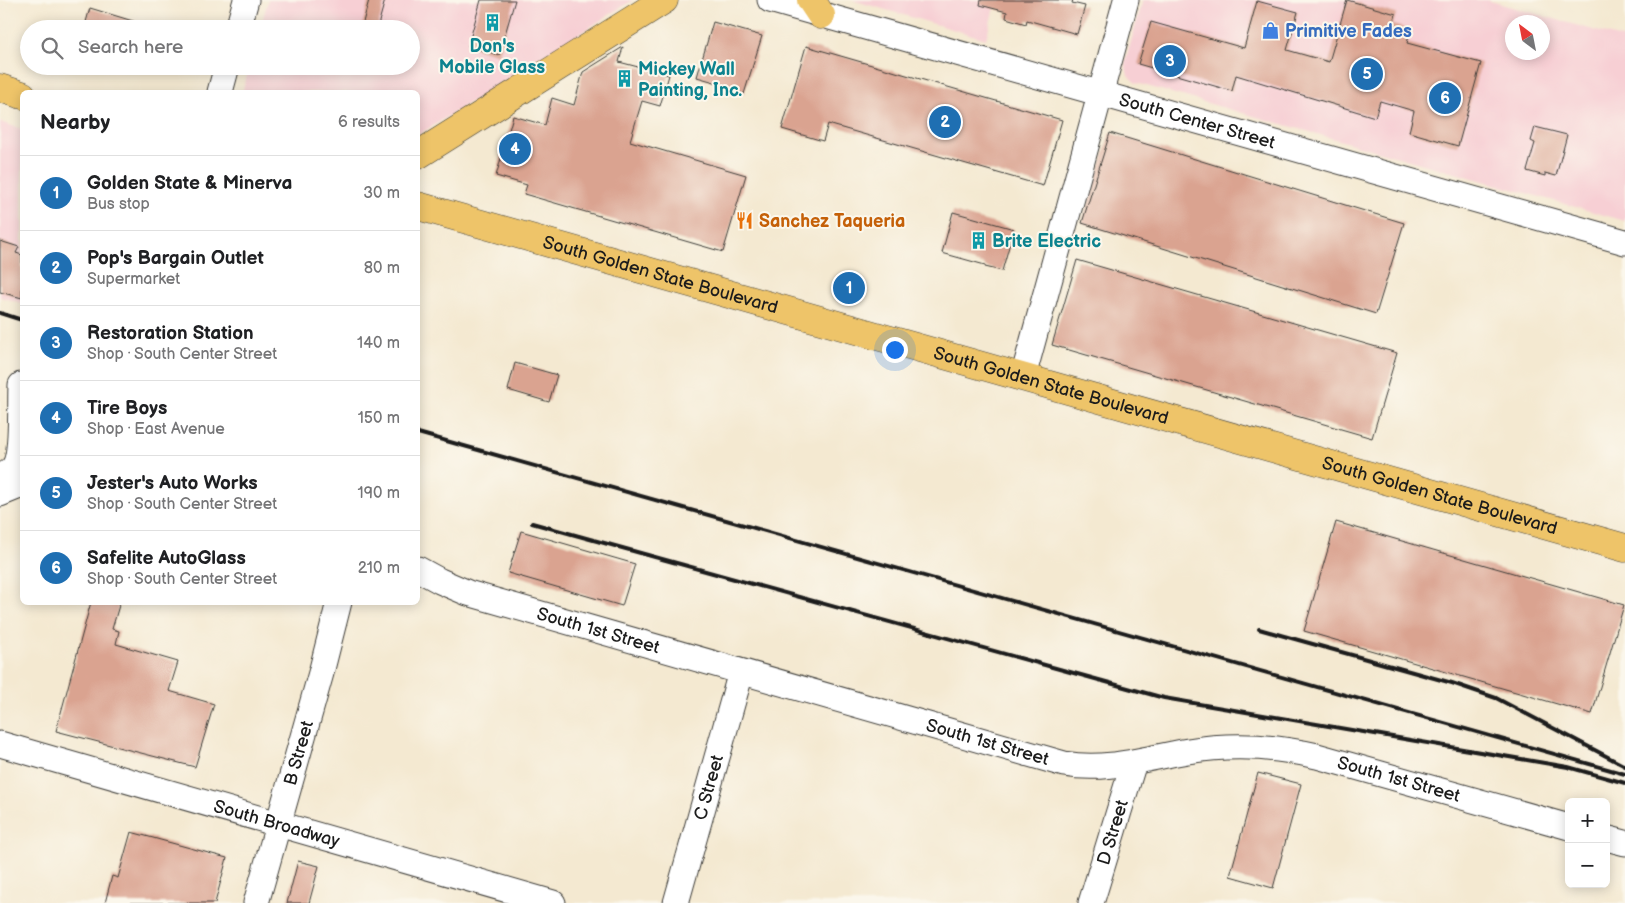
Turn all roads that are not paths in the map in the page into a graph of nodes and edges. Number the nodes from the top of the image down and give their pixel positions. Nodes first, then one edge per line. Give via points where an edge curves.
1 (246, 0) edge
2 (664, 0) edge
3 (770, 0) edge
4 (1126, 0) edge
5 (816, 7) edge
6 (240, 20) edge
7 (225, 75) edge
8 (0, 88) edge
9 (221, 90) edge
10 (20, 94) edge
11 (1100, 94) junction
12 (420, 154) edge
13 (420, 207) edge
14 (1625, 242) edge
15 (1023, 377) junction
16 (14, 383) edge
17 (14, 457) edge
18 (0, 477) edge
19 (20, 486) edge
20 (0, 494) edge
21 (1625, 548) edge
22 (420, 570) edge
23 (338, 605) edge
24 (741, 672) junction
25 (0, 744) edge
26 (1134, 762) junction
27 (278, 824) junction
28 (1565, 826) edge
29 (1610, 839) edge
30 (1625, 843) edge
31 (256, 903) edge
32 (553, 903) edge
33 (676, 903) edge
34 (1091, 903) edge

1 - 6 street
2 - 12 main road
3 - 5 street, South Center Street
4 - 11 street
5 - 11 street, South Center Street
7 - 9 street
8 - 10 main road
11 - 14 street, South Center Street
11 - 15 street
13 - 15 main road, South Golden State Boulevard
15 - 21 main road, South Golden State Boulevard
16 - 17 street
17 - 18 street via 14,467
19 - 20 street
22 - 24 street, South 1st Street via 468,593
23 - 27 street, B Street
24 - 26 street, South 1st Street via 1064,764 1094,767
24 - 33 street, C Street
25 - 27 street, South Broadway
26 - 28 street, South 1st Street via 1214,747 1285,750 1317,756
26 - 34 street, D Street
27 - 31 street, B Street
27 - 32 street, South Broadway
29 - 30 street

